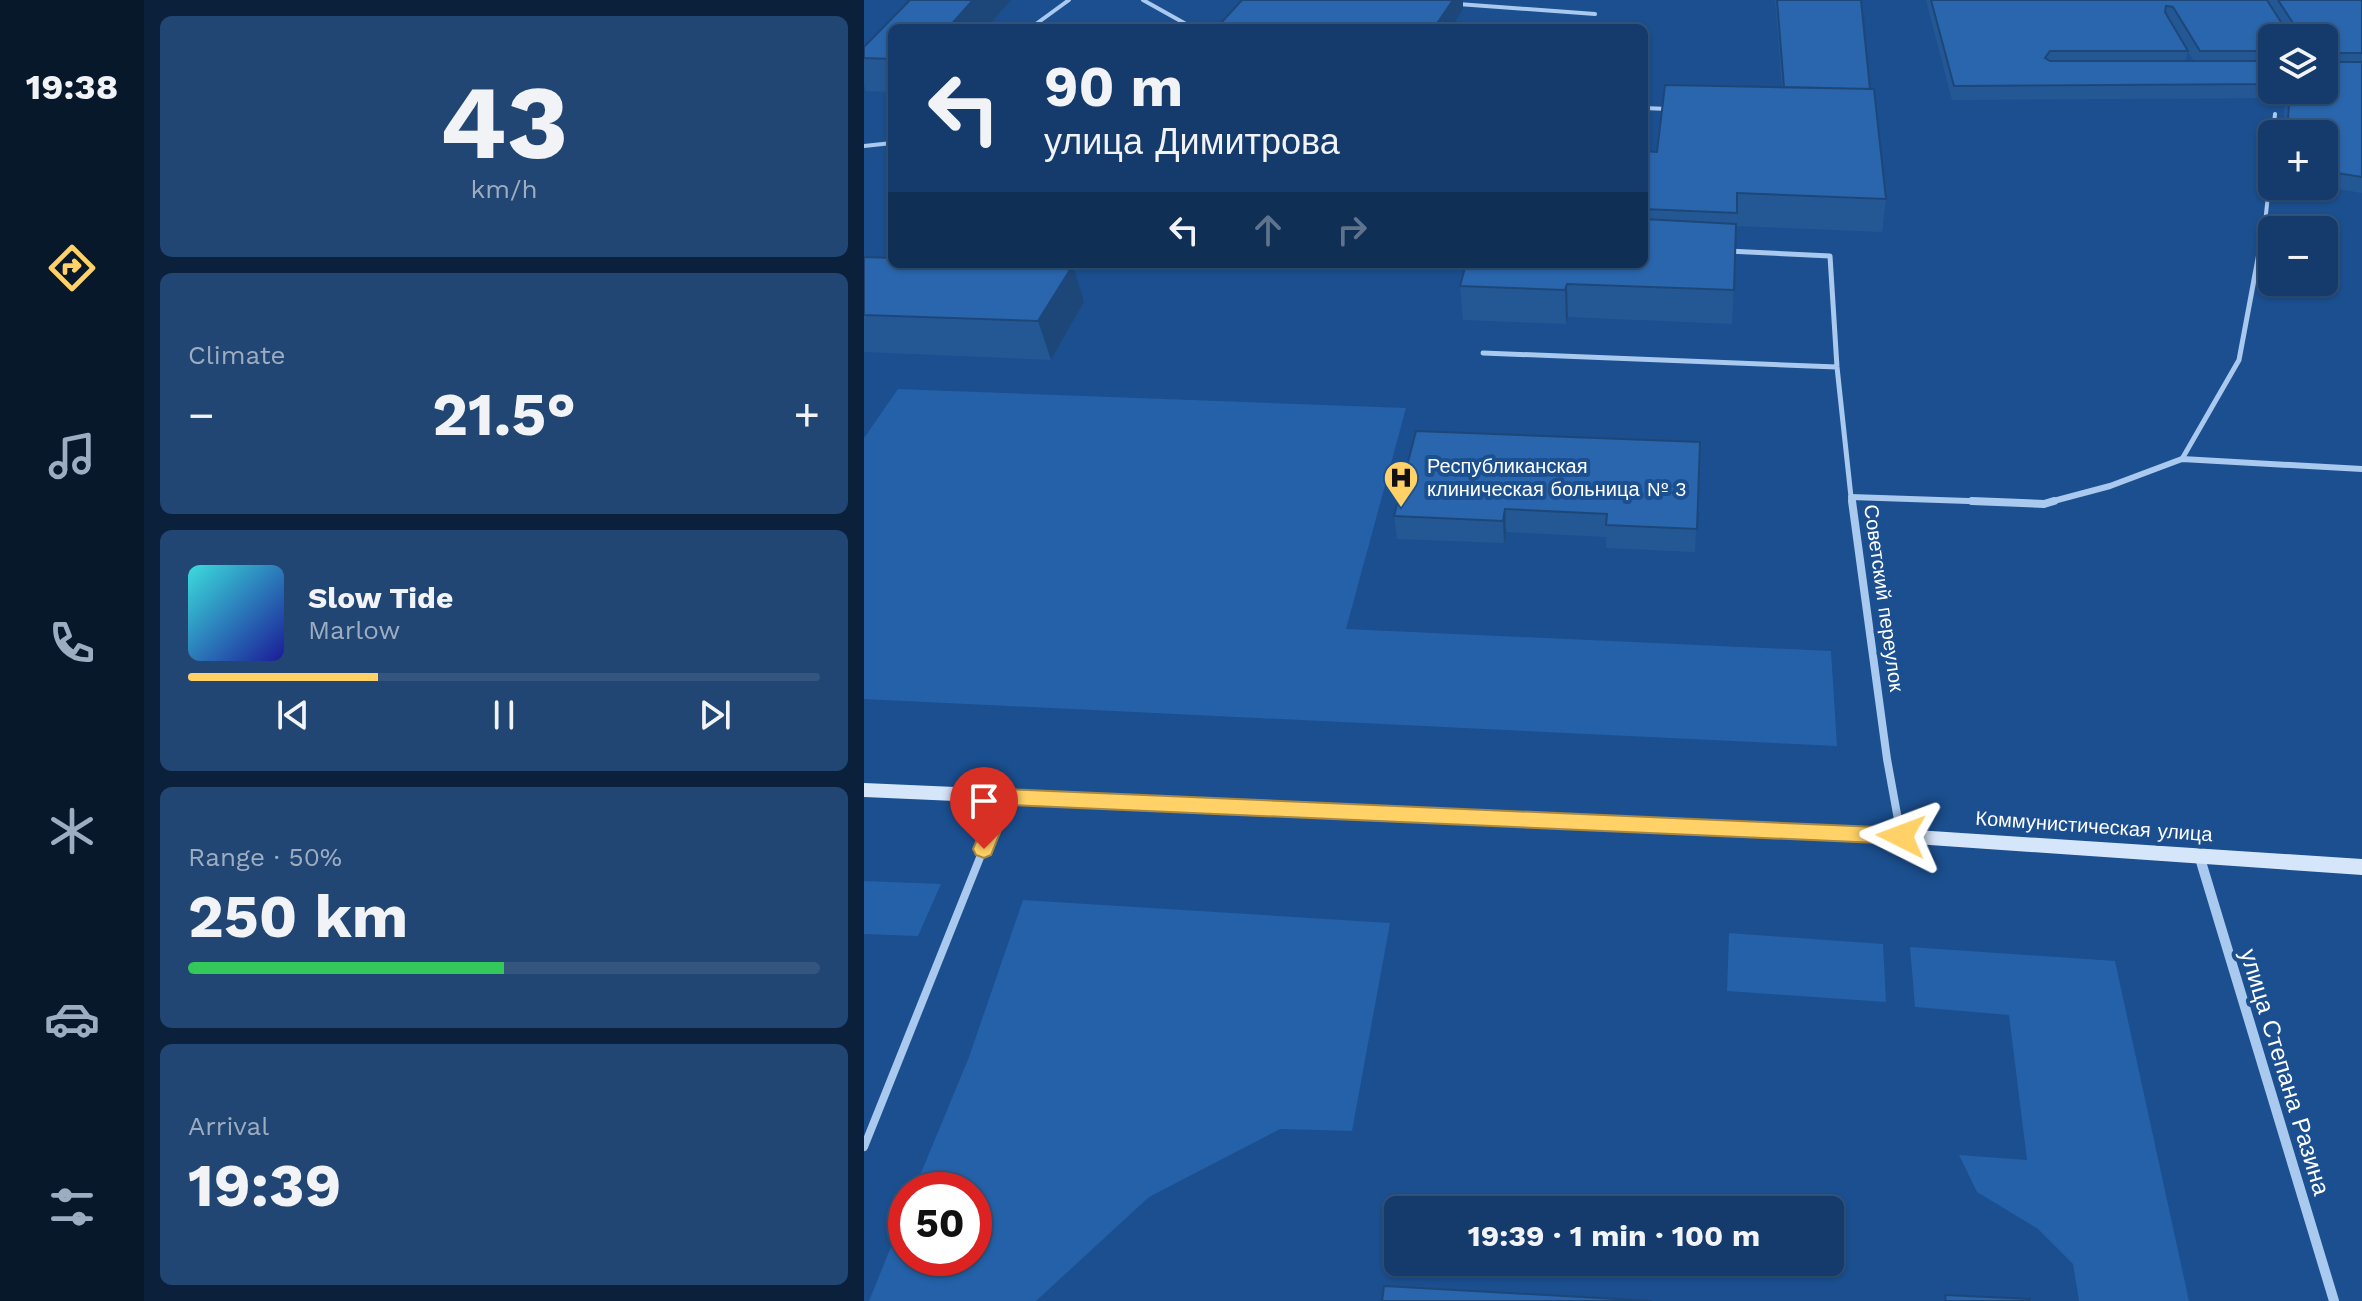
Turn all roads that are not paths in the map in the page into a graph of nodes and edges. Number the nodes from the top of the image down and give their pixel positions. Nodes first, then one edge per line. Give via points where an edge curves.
1 (1069, 0) edge
2 (1143, 0) edge
3 (1457, 3) dead end
4 (1595, 14) dead end
5 (1036, 24) dead end
6 (1186, 24) edge
7 (1648, 108) edge
8 (1676, 109) edge
9 (2275, 114) dead end
10 (2274, 120) edge
11 (888, 143) edge
12 (864, 146) edge
13 (2269, 200) edge
14 (1721, 251) edge
15 (1483, 353) dead end
16 (1837, 367) junction
17 (2182, 459) junction
18 (2362, 469) edge
19 (1851, 497) junction
20 (864, 790) edge
21 (1005, 796) junction
22 (1901, 836) junction
23 (2199, 854) junction
24 (2362, 867) edge
25 (864, 1147) edge
26 (2334, 1301) edge

1 - 5 lane
2 - 6 lane
3 - 4 lane
7 - 8 lane
9 - 10 lane
11 - 12 lane
13 - 17 lane via 2239,360
14 - 16 lane via 1830,256
15 - 16 lane
16 - 19 lane
17 - 18 street, Советский переулок
17 - 19 street, Советский переулок via 2044,504
19 - 22 street, Советский переулок
20 - 21 main road, Коммунистическая улица
21 - 22 main road, Коммунистическая улица
21 - 25 lane
22 - 23 main road, Коммунистическая улица
23 - 24 main road, Коммунистическая улица
23 - 26 street, улица Степана Разина

